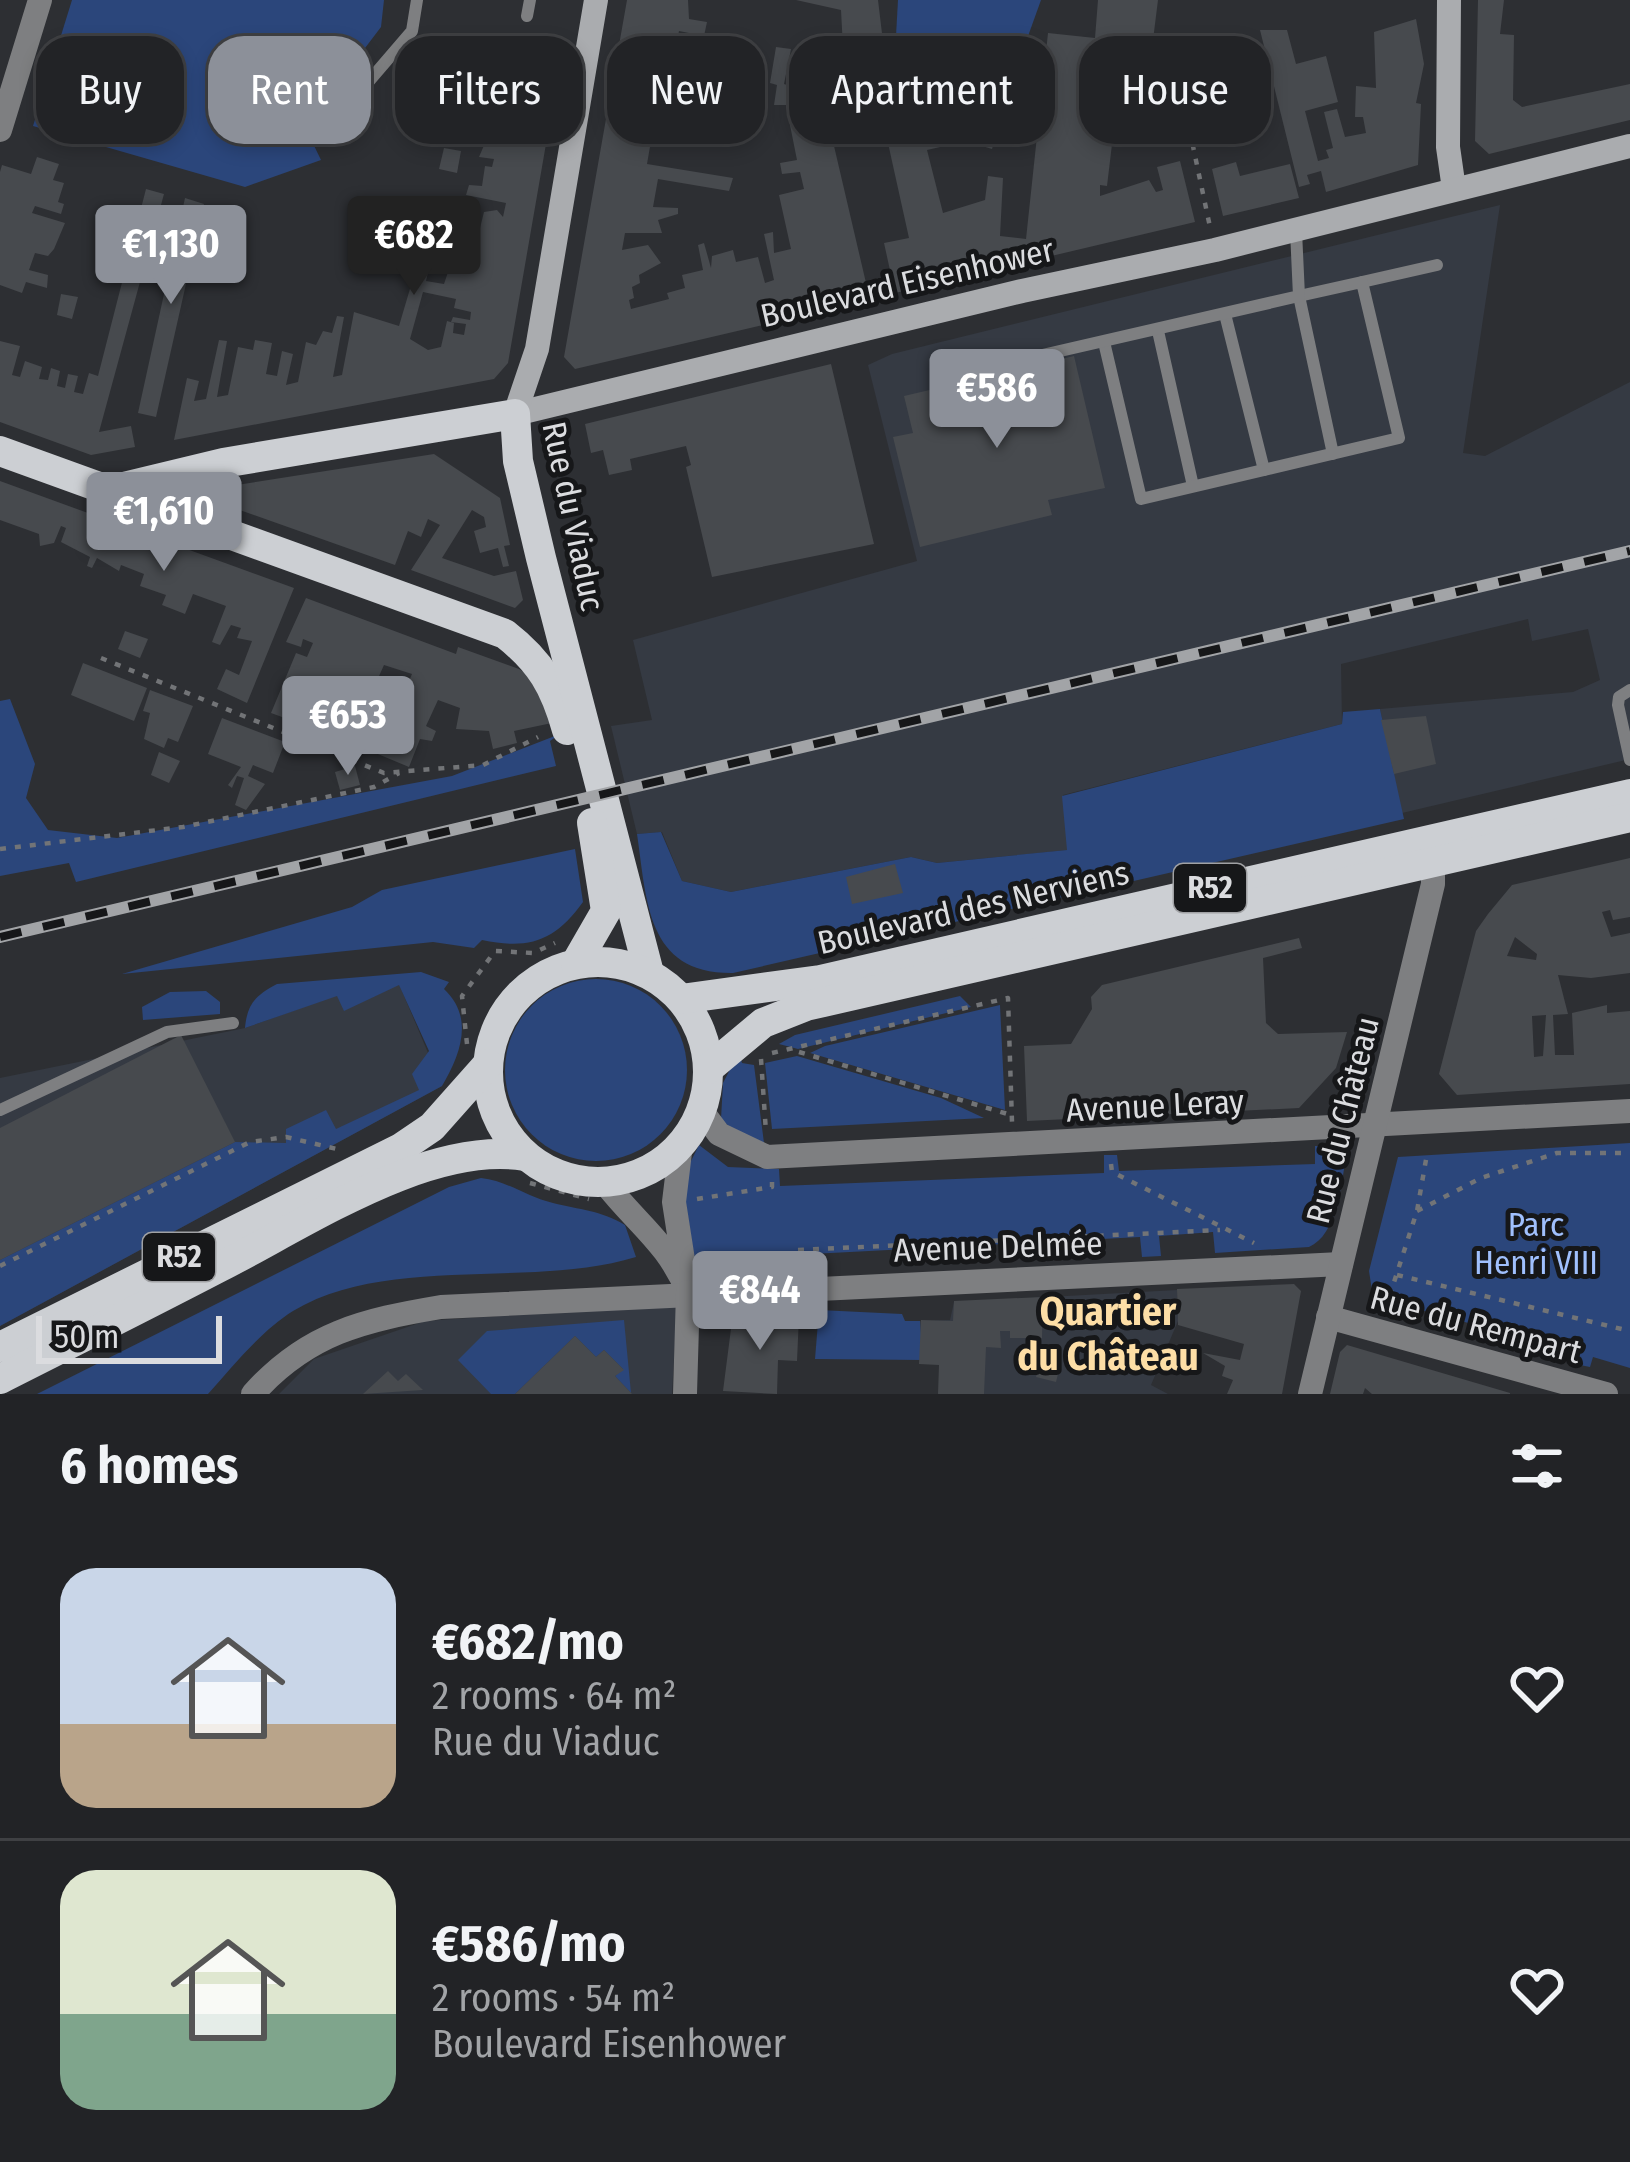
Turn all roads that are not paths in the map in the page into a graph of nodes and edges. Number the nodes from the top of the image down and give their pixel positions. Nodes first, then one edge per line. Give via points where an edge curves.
1 (40, 0) edge
2 (418, 0) edge
3 (530, 0) edge
4 (596, 0) edge
5 (1449, 0) edge
6 (527, 16) dead end
7 (371, 79) edge
8 (0, 130) edge
9 (1630, 146) edge
10 (1454, 189) junction
11 (1296, 230) junction
12 (1437, 265) dead end
13 (1362, 282) junction
14 (1299, 296) junction
15 (1226, 314) junction
16 (1158, 331) junction
17 (1104, 342) junction
18 (956, 375) dead end
19 (514, 414) junction
20 (0, 451) edge
21 (1333, 454) junction
22 (197, 468) junction
23 (1264, 470) junction
24 (1193, 486) junction
25 (111, 490) junction
26 (199, 522) junction
27 (555, 606) junction
28 (505, 634) junction
29 (1630, 690) edge
30 (1630, 760) edge
31 (1630, 783) edge
32 (1630, 794) edge
33 (1630, 817) edge
34 (1434, 850) junction
35 (569, 951) junction
36 (650, 974) junction
37 (790, 985) junction
38 (681, 999) junction
39 (232, 1023) dead end
40 (477, 1057) junction
41 (708, 1069) junction
42 (0, 1110) edge
43 (701, 1110) junction
44 (1630, 1111) edge
45 (1373, 1128) junction
46 (680, 1144) junction
47 (526, 1169) junction
48 (605, 1183) junction
49 (1341, 1264) junction
50 (688, 1292) junction
51 (1328, 1317) junction
52 (0, 1346) edge
53 (0, 1379) edge
54 (253, 1394) edge
55 (685, 1394) edge
56 (1310, 1394) edge
57 (1606, 1394) edge

1 - 8 street
2 - 7 lane via 412,31
3 - 6 lane
4 - 19 street, Rue du Viaduc via 537,349
5 - 10 street
9 - 10 street, Boulevard Eisenhower
10 - 11 street, Boulevard Eisenhower
11 - 14 lane
11 - 19 street, Boulevard Eisenhower
12 - 13 lane
13 - 14 lane
13 - 21 lane via 1399,438
14 - 15 lane
14 - 21 lane
15 - 16 lane
15 - 23 lane
16 - 17 lane
16 - 24 lane
17 - 18 lane
17 - 24 lane via 1141,499
19 - 22 main road, Boulevard Eisenhower
19 - 27 main road, Rue du Viaduc
20 - 25 main road
21 - 23 lane
22 - 25 main road, Boulevard Eisenhower
22 - 26 street via 187,483
23 - 24 lane
25 - 26 main road
26 - 28 main road
27 - 28 main road via 529,629
27 - 36 main road, Rue du Viaduc
28 - 35 main road via 537,659 556,693 596,839 607,911
29 - 30 lane via 1618,705
31 - 37 lane
32 - 34 main road, Boulevard des Nerviens / R52
33 - 34 main road, Boulevard des Nerviens / R52
34 - 37 main road, Boulevard des Nerviens / R52
34 - 41 main road, Boulevard des Nerviens / R52 via 806,1006 763,1024
34 - 45 street, Rue du Château
35 - 36 main road
35 - 40 main road, R52 via 520,995
36 - 38 main road
37 - 38 main road, Boulevard des Nerviens / R52
38 - 41 main road
39 - 42 lane via 167,1033
40 - 47 main road
40 - 52 main road, R52 via 432,1126 401,1148
41 - 43 main road
43 - 45 street, Avenue Leray via 718,1133 773,1156
43 - 46 main road
44 - 45 street, Avenue Leray
45 - 49 street, Rue du Château
46 - 48 main road via 633,1177
46 - 50 street via 674,1202
47 - 48 main road, R52
47 - 53 main road, R52 via 495,1151 372,1189
48 - 50 street via 671,1252
49 - 50 street, Avenue Delmée
49 - 51 street, Rue du Château
50 - 54 street, Avenue Delmée via 442,1307 361,1321 296,1352
50 - 55 street
51 - 56 street, Rue du Château
51 - 57 street, Rue du Rempart

